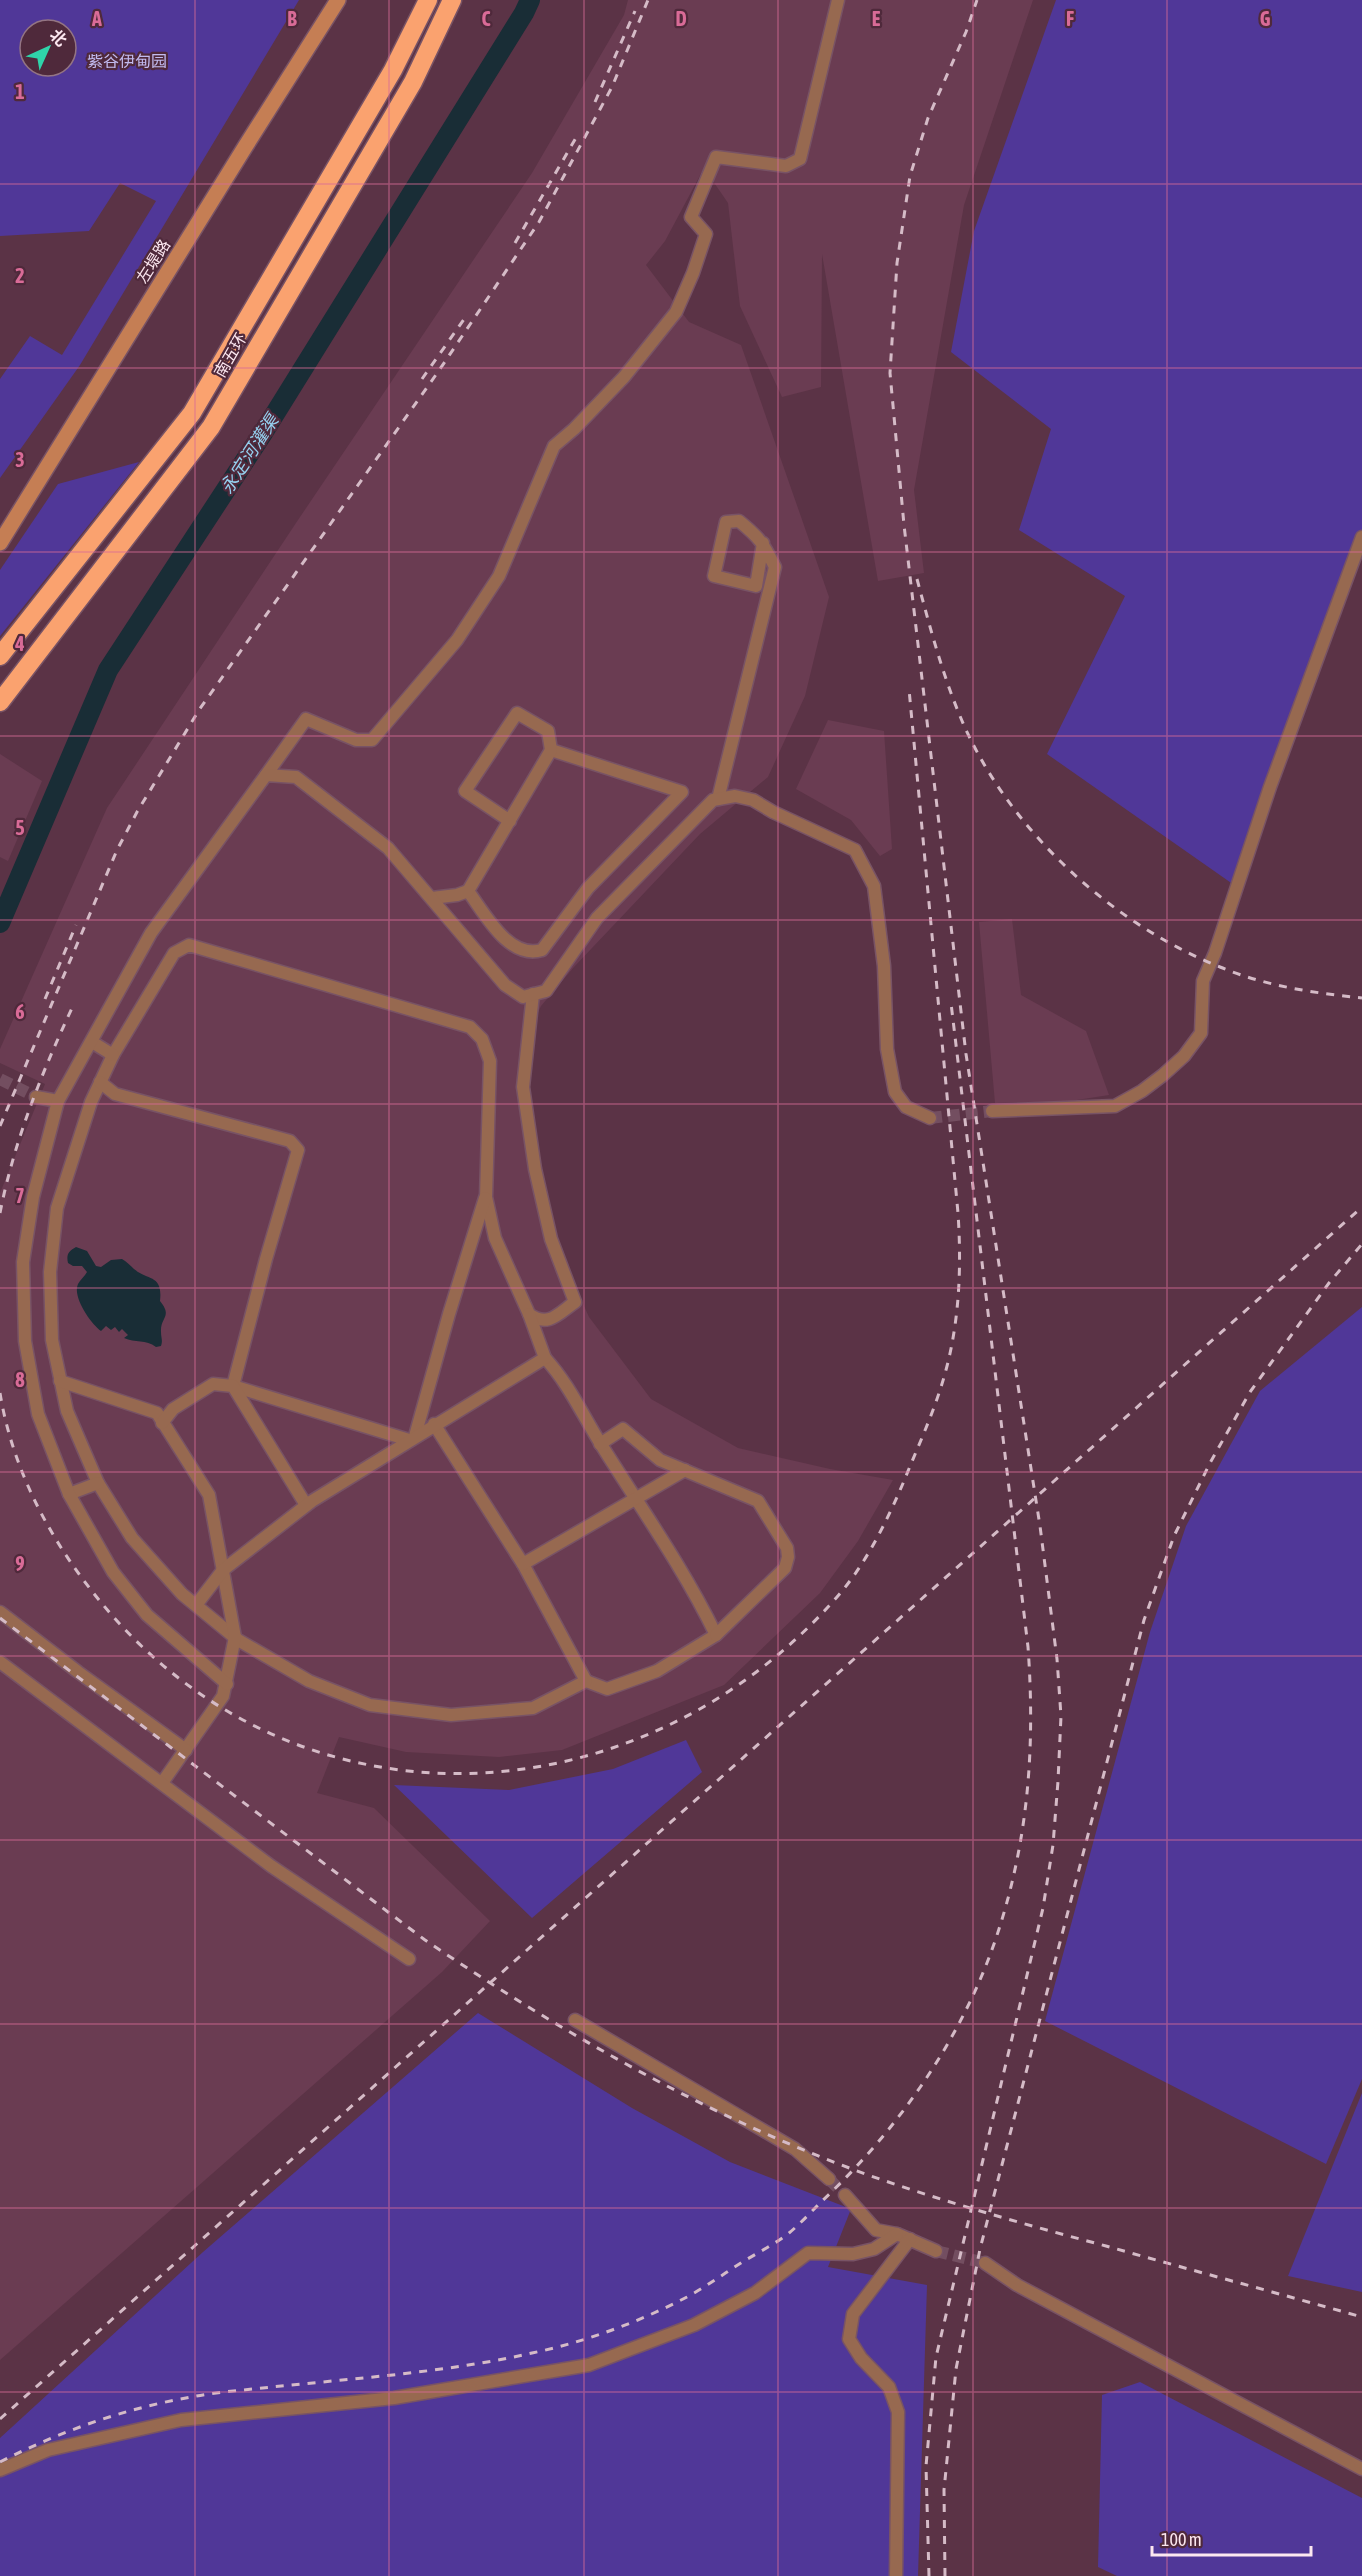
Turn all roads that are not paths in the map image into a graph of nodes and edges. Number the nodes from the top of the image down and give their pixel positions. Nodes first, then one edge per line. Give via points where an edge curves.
1 (339, 0) edge
2 (428, 0) edge
3 (452, 0) edge
4 (838, 0) edge
5 (1362, 537) edge
6 (0, 543) edge
7 (763, 543) junction
8 (0, 656) edge
9 (0, 702) edge
10 (551, 750) junction
11 (266, 774) junction
12 (718, 799) junction
13 (510, 821) junction
14 (468, 891) junction
15 (432, 898) junction
16 (533, 994) junction
17 (92, 1042) junction
18 (112, 1054) junction
19 (100, 1082) junction
20 (36, 1097) tunnel mouth
21 (58, 1101) junction
22 (992, 1110) tunnel mouth
23 (930, 1118) tunnel mouth
24 (486, 1197) junction
25 (529, 1314) junction
26 (545, 1358) junction
27 (60, 1381) junction
28 (233, 1386) junction
29 (162, 1422) junction
30 (434, 1424) junction
31 (412, 1438) junction
32 (600, 1444) junction
33 (684, 1470) junction
34 (98, 1483) junction
35 (69, 1494) junction
36 (635, 1498) junction
37 (306, 1506) junction
38 (523, 1564) junction
39 (223, 1570) junction
40 (196, 1605) junction
41 (0, 1612) edge
42 (716, 1635) junction
43 (235, 1637) junction
44 (0, 1662) edge
45 (586, 1681) junction
46 (226, 1684) junction
47 (186, 1750) junction
48 (162, 1783) junction
49 (409, 1959) dead end
50 (575, 2020) dead end
51 (829, 2179) tunnel mouth
52 (845, 2195) tunnel mouth
53 (897, 2234) junction
54 (910, 2239) junction
55 (936, 2251) tunnel mouth
56 (985, 2263) tunnel mouth
57 (1362, 2469) edge
58 (0, 2470) edge
59 (896, 2576) edge

1 - 6 main road, 左堤路
2 - 8 highway, 南五环 via 393,70 192,413
3 - 9 highway, 南五环 via 413,81 211,427
4 - 11 street via 800,159 786,166 716,157 691,217 706,234 675,312 624,377 554,446 499,576 457,639 372,740 356,740 306,719
5 - 22 street via 1203,981 1201,1033 1163,1075 1115,1106
7 - 7 street via 739,521 726,522 714,576 756,586
7 - 12 street via 775,567
10 - 13 street
10 - 13 street via 548,731 517,713 465,791
10 - 14 street via 682,792 588,888 542,950 520,950 505,939
11 - 15 street via 296,777 388,848
11 - 17 street via 151,933
12 - 16 street via 597,918 546,991
12 - 23 street via 735,795 753,800 855,850 874,886 884,966 887,1049 895,1092 906,1107
13 - 14 street
14 - 15 street
15 - 16 street via 505,985 523,997
16 - 25 street via 523,1087 548,1227 575,1302 549,1320 538,1321
17 - 18 street
17 - 21 street
18 - 19 street
18 - 24 street via 174,952 189,945 470,1027 482,1039 490,1061
19 - 27 street via 90,1102 57,1208 50,1272 52,1340
19 - 28 street via 115,1094 290,1141 298,1150
20 - 21 street
21 - 35 street via 33,1197 22,1263 25,1341 38,1414
24 - 25 street via 495,1238
24 - 31 street
25 - 26 street
26 - 30 street
26 - 32 street via 560,1375
27 - 29 street via 157,1413
27 - 34 street via 67,1411
28 - 29 street via 213,1384 173,1409
28 - 31 street
28 - 37 street
29 - 39 street via 209,1495
30 - 31 street
30 - 38 street
31 - 37 street
32 - 33 street via 622,1429 660,1460
32 - 36 street
33 - 36 street
33 - 42 street via 758,1501 787,1548 784,1568
34 - 35 street
34 - 40 street via 132,1538
35 - 46 street via 113,1572 147,1615
36 - 38 street
36 - 42 street via 700,1602
37 - 39 street
38 - 45 street
39 - 40 street
39 - 43 street
40 - 43 street
41 - 47 street
42 - 45 street via 657,1671 607,1689
43 - 45 street via 309,1681 370,1705 451,1714 533,1708
43 - 46 street
44 - 48 street
46 - 47 street via 223,1696
47 - 48 street
48 - 49 street via 271,1866
50 - 51 street via 795,2149
52 - 53 street via 876,2230
53 - 54 street
53 - 58 street via 874,2249 852,2254 808,2253 755,2293 694,2325 589,2365 394,2398 181,2420 48,2450
54 - 55 street
54 - 59 street via 853,2314 849,2339 889,2387 898,2412
56 - 57 street via 1017,2285

